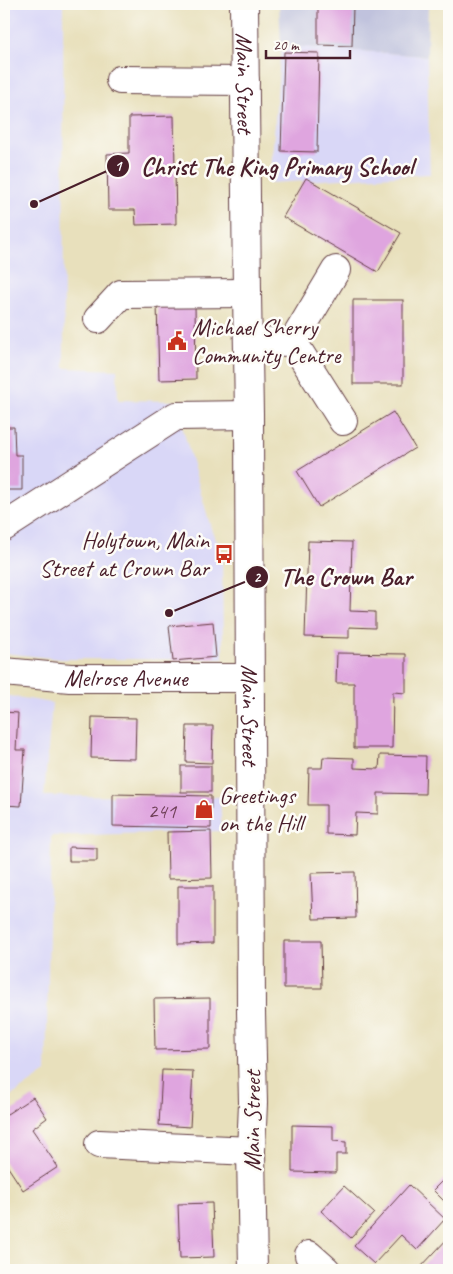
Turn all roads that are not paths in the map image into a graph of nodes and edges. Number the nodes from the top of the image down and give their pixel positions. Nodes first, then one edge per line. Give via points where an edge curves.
1 (244, 4) edge
2 (120, 80) dead end
3 (245, 80) junction
4 (336, 270) dead end
5 (247, 293) junction
6 (98, 320) dead end
7 (249, 341) junction
8 (292, 342) junction
9 (250, 416) junction
10 (343, 421) dead end
11 (4, 527) edge
12 (4, 672) edge
13 (249, 678) junction
14 (99, 1144) dead end
15 (251, 1151) junction
16 (253, 1270) edge

1 - 3 main road, Main Street
2 - 3 main road
3 - 5 main road, Main Street
4 - 8 main road
5 - 6 main road via 121,294
5 - 7 main road, Main Street
7 - 8 main road
7 - 9 main road, Main Street
8 - 10 main road
9 - 11 main road via 176,416
9 - 13 main road, Main Street
12 - 13 main road, Melrose Avenue via 70,678
13 - 15 main road, Main Street
14 - 15 main road
15 - 16 main road, Main Street

